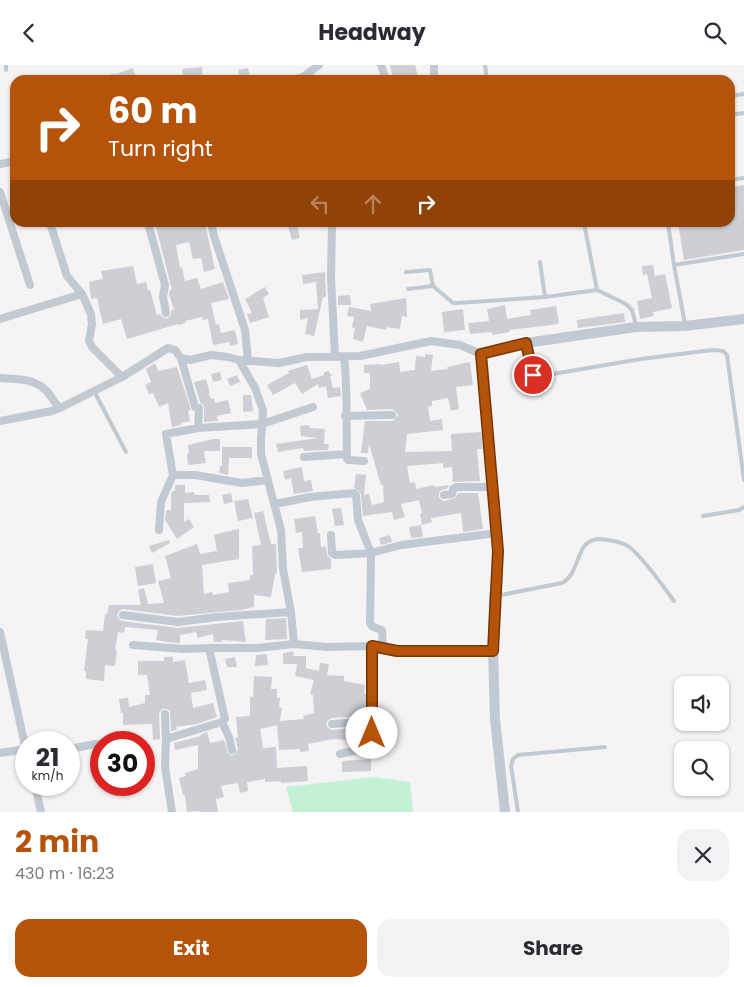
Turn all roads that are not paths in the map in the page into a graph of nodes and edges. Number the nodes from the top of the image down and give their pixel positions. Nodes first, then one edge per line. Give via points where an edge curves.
1 (319, 65) edge
2 (306, 75) edge
3 (0, 192) edge
4 (10, 223) edge
5 (11, 227) edge
6 (51, 227) edge
7 (149, 227) edge
8 (212, 227) edge
9 (332, 227) edge
10 (585, 227) edge
11 (669, 227) edge
12 (744, 255) edge
13 (540, 262) dead end
14 (674, 265) junction
15 (406, 272) dead end
16 (30, 285) dead end
17 (433, 286) junction
18 (408, 289) dead end
19 (597, 291) junction
20 (82, 294) junction
21 (545, 297) junction
22 (166, 313) dead end
23 (0, 319) edge
24 (744, 319) edge
25 (685, 326) junction
26 (636, 327) junction
27 (526, 343) junction
28 (481, 354) junction
29 (335, 357) junction
30 (344, 357) junction
31 (181, 358) junction
32 (243, 360) junction
33 (122, 377) junction
34 (0, 378) edge
35 (94, 391) junction
36 (313, 407) dead end
37 (60, 408) junction
38 (392, 415) dead end
39 (345, 417) junction
40 (0, 421) edge
41 (262, 424) junction
42 (198, 428) junction
43 (126, 452) dead end
44 (347, 454) junction
45 (304, 457) dead end
46 (364, 461) dead end
47 (173, 475) junction
48 (268, 479) junction
49 (744, 480) edge
50 (490, 487) junction
51 (444, 495) dead end
52 (275, 504) junction
53 (744, 507) edge
54 (703, 516) dead end
55 (159, 530) dead end
56 (497, 533) junction
57 (331, 535) dead end
58 (371, 553) junction
59 (494, 597) junction
60 (674, 601) dead end
61 (290, 612) junction
62 (123, 615) dead end
63 (0, 633) edge
64 (294, 644) junction
65 (133, 645) dead end
66 (372, 646) junction
67 (209, 648) junction
68 (383, 648) junction
69 (493, 651) junction
70 (165, 714) dead end
71 (372, 721) junction
72 (222, 723) junction
73 (332, 724) dead end
74 (22, 731) edge
75 (166, 739) junction
76 (605, 747) dead end
77 (232, 750) dead end
78 (15, 751) edge
79 (0, 753) edge
80 (340, 754) dead end
81 (37, 796) edge
82 (41, 812) edge
83 (172, 812) edge
84 (505, 812) edge
85 (518, 812) edge

1 - 2 street
3 - 4 street
5 - 16 street
6 - 20 street via 67,276
7 - 22 street via 165,285
8 - 32 street via 245,330
9 - 29 street
10 - 19 lane
11 - 14 lane
12 - 14 lane
13 - 21 lane
14 - 25 lane
15 - 17 lane via 430,270
17 - 18 lane
17 - 21 lane via 453,303
19 - 21 lane
19 - 26 lane via 632,310
20 - 23 street
20 - 33 street via 91,314 89,341
24 - 25 street
25 - 26 street
26 - 27 street
27 - 28 street
27 - 49 lane via 535,377 641,359 723,351 727,355
28 - 30 street via 460,345 431,341
28 - 50 street
29 - 30 street
29 - 32 street via 307,357 270,363
30 - 39 street via 347,386
31 - 32 street via 212,355
31 - 33 street via 175,350 164,349
31 - 42 street via 197,407
32 - 41 street via 263,410
33 - 35 street
34 - 37 street via 30,380 42,387
35 - 37 street
35 - 43 lane
36 - 41 street
37 - 40 street
38 - 39 street
39 - 44 street
41 - 42 street
41 - 48 street via 261,454
42 - 47 street via 166,434
44 - 45 street
44 - 46 street via 348,460
47 - 48 street via 196,475 242,483
47 - 55 street via 161,502
48 - 52 street
50 - 51 street via 456,487 452,494
50 - 56 street
52 - 58 street via 310,497 355,494 358,520
52 - 61 street
53 - 54 lane
56 - 58 street via 401,545
56 - 59 street
57 - 58 street via 334,555
58 - 68 street via 370,623 382,630
59 - 60 lane via 567,581 588,542 603,539 628,546
59 - 69 street
61 - 62 street via 178,622
61 - 64 street
63 - 74 street
64 - 66 street
64 - 67 street
65 - 67 street
66 - 68 street
66 - 71 street
67 - 72 street via 225,715
68 - 69 street via 397,651
69 - 84 street via 495,719
70 - 75 street
71 - 73 street
71 - 80 street via 371,746
72 - 75 street
72 - 77 street
75 - 83 street via 165,767
76 - 85 lane via 518,755 511,766
78 - 79 street
81 - 82 street

